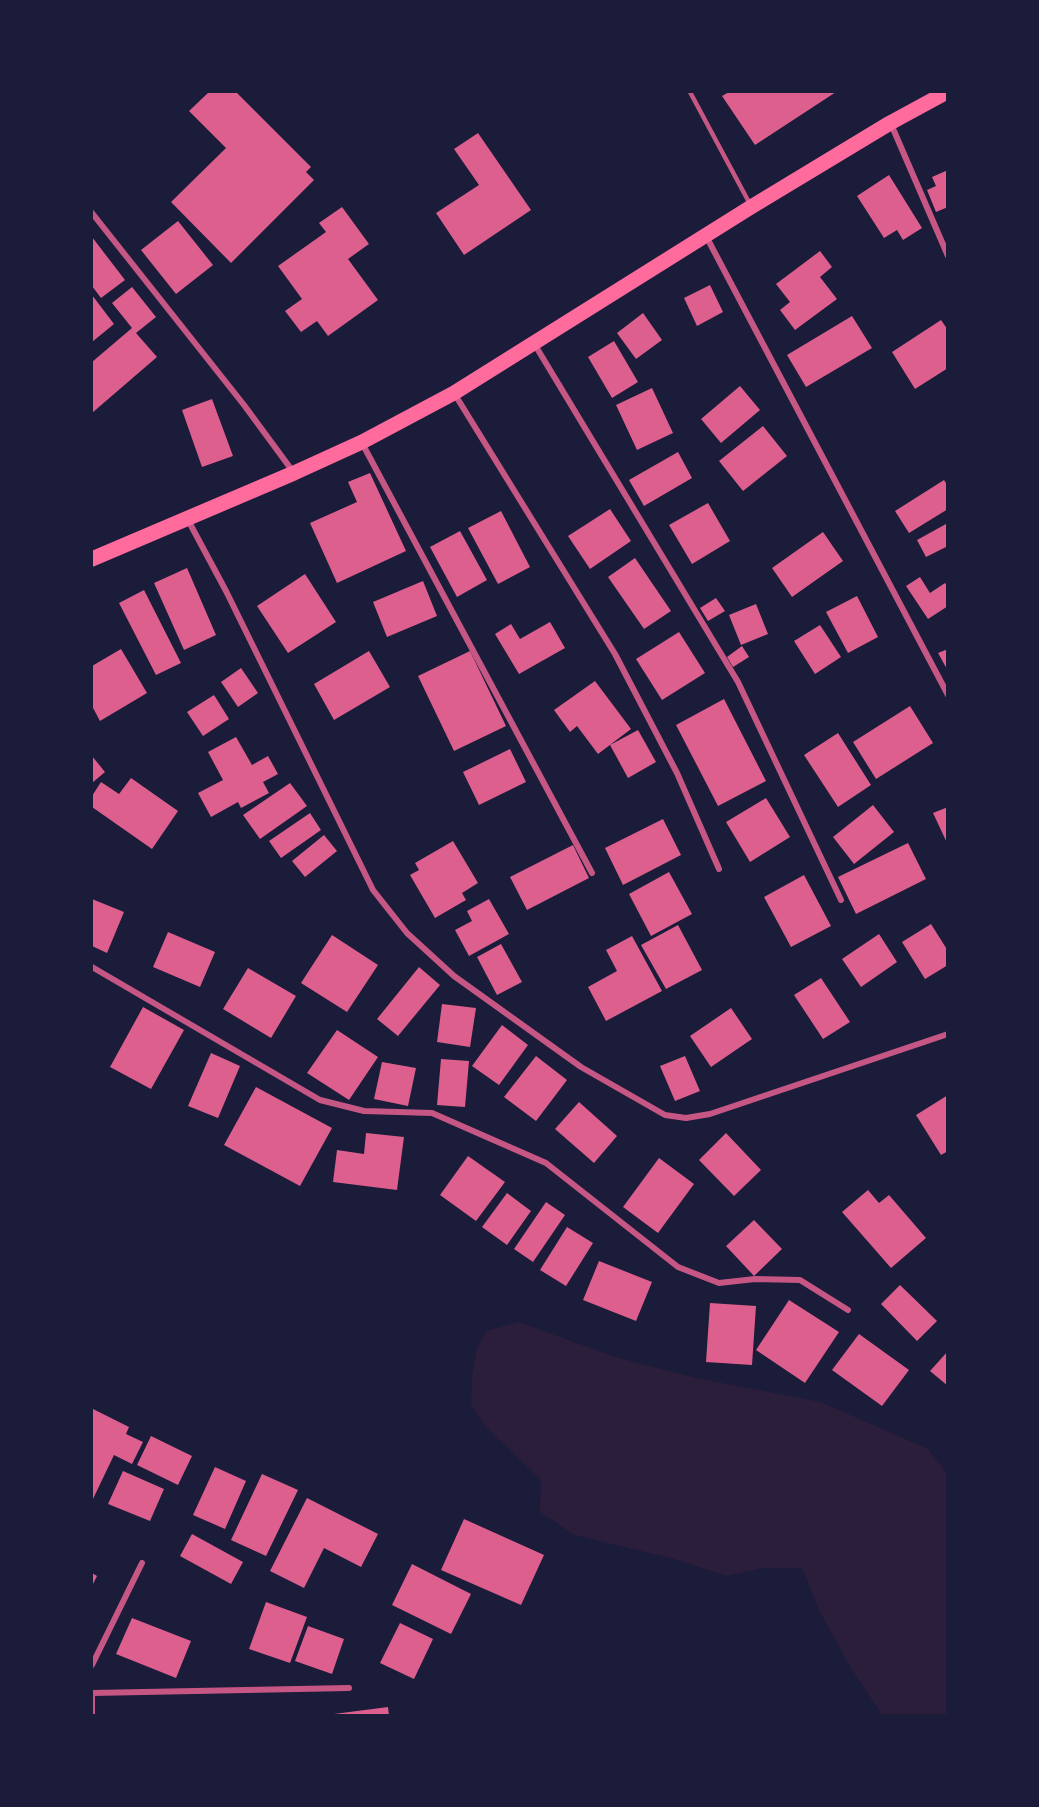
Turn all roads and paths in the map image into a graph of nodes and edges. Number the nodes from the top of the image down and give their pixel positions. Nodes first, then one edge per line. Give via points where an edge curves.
1 (690, 92) edge
2 (947, 92) edge
3 (890, 123) junction
4 (751, 207) junction
5 (92, 213) edge
6 (705, 235) junction
7 (948, 256) edge
8 (534, 342) junction
9 (454, 393) junction
10 (362, 442) junction
11 (294, 473) junction
12 (188, 520) junction
13 (92, 559) edge
14 (948, 695) edge
15 (719, 868) dead end
16 (592, 873) dead end
17 (841, 900) dead end
18 (92, 967) edge
19 (948, 1034) edge
20 (848, 1310) dead end
21 (142, 1563) dead end
22 (92, 1665) edge
23 (349, 1688) dead end
24 (92, 1693) edge
25 (92, 1716) edge

1 - 4 lane
2 - 3 main road
3 - 4 main road
3 - 7 street
4 - 6 main road
5 - 11 street
6 - 8 main road
6 - 14 street
8 - 9 main road
8 - 17 street via 738,682
9 - 10 main road
9 - 15 street via 615,654
10 - 11 main road
10 - 16 street
11 - 12 main road
12 - 13 main road
12 - 19 street via 373,890 407,933 454,976 581,1067 665,1115 686,1118 710,1114
18 - 20 street via 320,1100 364,1111 432,1113 546,1163 678,1267 719,1282 800,1280
21 - 22 street
23 - 24 street
24 - 25 street

